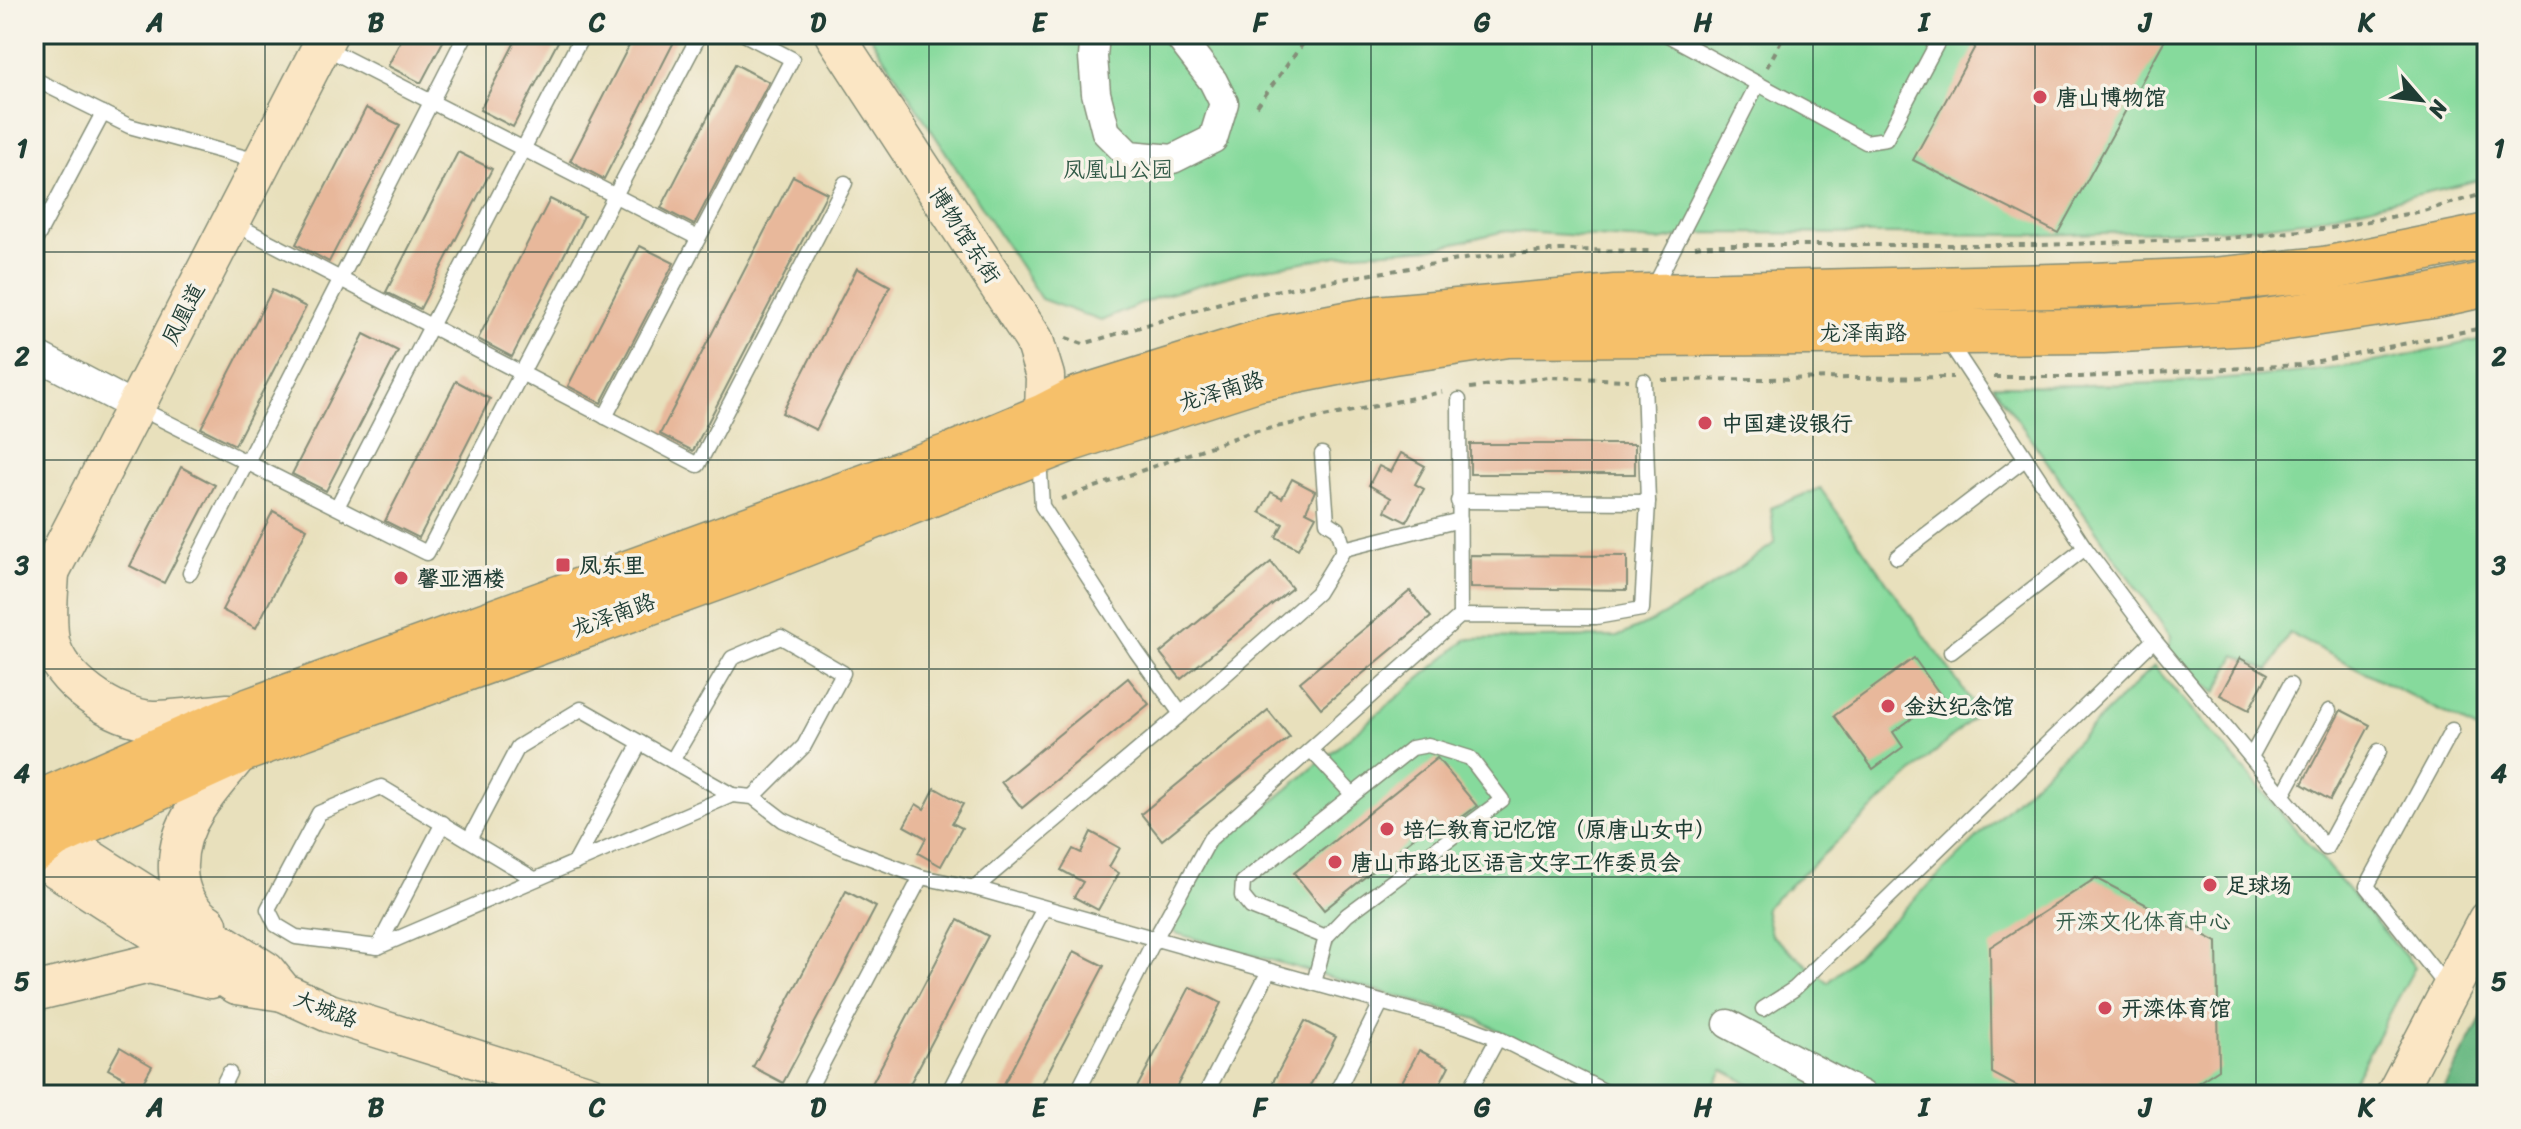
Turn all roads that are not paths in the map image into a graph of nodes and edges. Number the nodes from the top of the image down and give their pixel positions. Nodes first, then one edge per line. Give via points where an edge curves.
1 (466, 34) edge
2 (583, 34) edge
3 (700, 34) edge
4 (744, 34) edge
5 (834, 34) edge
6 (1095, 34) edge
7 (1177, 34) edge
8 (1666, 34) edge
9 (1942, 34) edge
10 (325, 40) edge
11 (34, 79) edge
12 (1757, 85) junction
13 (431, 102) junction
14 (103, 113) junction
15 (523, 149) junction
16 (261, 163) junction
17 (845, 183) dead end
18 (615, 196) junction
19 (231, 222) junction
20 (2487, 236) edge
21 (698, 238) junction
22 (34, 243) edge
23 (340, 279) junction
24 (2487, 284) edge
25 (1649, 296) junction
26 (431, 326) junction
27 (1942, 332) junction
28 (34, 354) edge
29 (522, 373) junction
30 (1644, 381) road end
31 (1458, 395) road end
32 (135, 407) junction
33 (605, 417) junction
34 (1042, 434) junction
35 (1322, 454) dead end
36 (2025, 459) junction
37 (247, 462) junction
38 (1458, 501) junction
39 (1648, 502) junction
40 (337, 507) junction
41 (1460, 520) junction
42 (2085, 548) junction
43 (1344, 549) junction
44 (1897, 557) dead end
45 (190, 573) dead end
46 (42, 582) edge
47 (1460, 616) junction
48 (2154, 640) junction
49 (1951, 652) dead end
50 (2290, 685) dead end
51 (2329, 711) dead end
52 (1181, 714) junction
53 (245, 730) junction
54 (2452, 730) dead end
55 (640, 743) junction
56 (1312, 751) junction
57 (2379, 751) dead end
58 (2251, 757) junction
59 (672, 761) junction
60 (732, 795) junction
61 (1353, 795) junction
62 (2283, 795) junction
63 (753, 797) junction
64 (443, 823) junction
65 (38, 833) edge
66 (470, 838) junction
67 (575, 863) junction
68 (921, 877) junction
69 (534, 879) junction
70 (975, 888) junction
71 (1044, 908) junction
72 (2487, 920) edge
73 (1326, 937) junction
74 (1155, 939) junction
75 (378, 947) junction
76 (1269, 971) junction
77 (262, 983) junction
78 (1314, 983) junction
79 (2450, 990) junction
80 (34, 992) edge
81 (1381, 1003) junction
82 (1763, 1009) dead end
83 (1728, 1024) dead end
84 (1498, 1038) junction
85 (229, 1073) dead end
86 (810, 1087) dead end
87 (218, 1095) edge
88 (590, 1095) edge
89 (947, 1095) edge
90 (1076, 1095) edge
91 (1205, 1095) edge
92 (1335, 1095) edge
93 (1467, 1095) edge
94 (1612, 1095) edge
95 (1862, 1095) edge
96 (2395, 1095) edge

1 - 13 lane
2 - 15 lane
3 - 18 lane
4 - 21 lane via 792,59
5 - 34 street, 博物馆东街 via 1034,340 1045,376
6 - 7 street via 1096,93 1106,132 1129,155 1173,159 1213,139 1224,103
8 - 12 lane
9 - 12 lane via 1886,139 1866,142
10 - 13 lane
10 - 16 street, 凤凰道
11 - 14 lane
12 - 25 lane
13 - 15 lane
13 - 23 lane
14 - 16 lane via 129,126
14 - 22 lane
15 - 18 lane
15 - 26 lane
16 - 19 street, 凤凰道
17 - 33 lane via 698,465
18 - 21 lane
18 - 29 lane
19 - 23 lane
19 - 32 street, 凤凰道
20 - 25 main road, 龙泽南路 via 2324,269 2214,280
21 - 33 lane
23 - 26 lane
23 - 37 lane
24 - 27 main road, 龙泽南路 via 2252,323
25 - 34 main road, 龙泽南路 via 1447,310 1277,337 1077,399
26 - 29 lane
26 - 40 lane
27 - 34 main road, 龙泽南路 via 1507,335 1257,379 1071,439
27 - 36 lane
28 - 32 street
29 - 33 lane
29 - 40 lane via 427,553
30 - 39 lane
31 - 38 lane
32 - 37 lane
32 - 46 street, 凤凰道
34 - 52 lane via 1042,506
34 - 53 main road, 龙泽南路 via 739,570
35 - 43 lane via 1327,522 1338,529
36 - 42 lane
36 - 44 lane
37 - 40 lane
37 - 45 lane
38 - 39 lane
38 - 41 lane
39 - 47 lane via 1642,609 1596,617
41 - 43 lane
41 - 47 lane
42 - 48 lane
42 - 49 lane
43 - 52 lane via 1317,593
46 - 53 street via 51,644 88,693 130,717
47 - 56 lane
48 - 58 lane
48 - 82 lane via 1794,989
50 - 58 lane
51 - 62 lane
52 - 70 lane
53 - 65 main road, 龙泽南路
53 - 77 street via 196,808 176,863 180,891 195,915 250,953
54 - 79 lane via 2367,886
55 - 59 lane
55 - 66 lane via 581,709 518,747
55 - 67 lane
56 - 61 lane
56 - 74 lane via 1210,839
57 - 62 lane via 2326,848
58 - 62 lane
59 - 60 lane
59 - 63 lane via 732,658 781,637 843,673 804,746
60 - 63 lane
60 - 67 lane
61 - 73 lane via 1243,882 1242,896 1251,907
61 - 73 lane via 1412,748 1428,745 1470,758 1502,800 1347,915
63 - 68 lane via 783,820
64 - 66 lane
64 - 75 lane
64 - 75 lane via 381,787 319,813 268,909 276,925 296,937
65 - 77 street, 大城路
66 - 69 lane
67 - 69 lane
68 - 70 lane
68 - 86 lane
69 - 75 lane
70 - 71 lane
71 - 74 lane
71 - 89 lane
72 - 79 street
73 - 78 lane
74 - 76 lane
74 - 90 lane
76 - 78 lane
76 - 91 lane
77 - 80 street via 149,964
77 - 88 street, 大城路 via 329,1013
78 - 81 lane
79 - 96 street
81 - 84 lane
81 - 92 lane
83 - 95 street
84 - 93 lane
84 - 94 lane
85 - 87 lane

